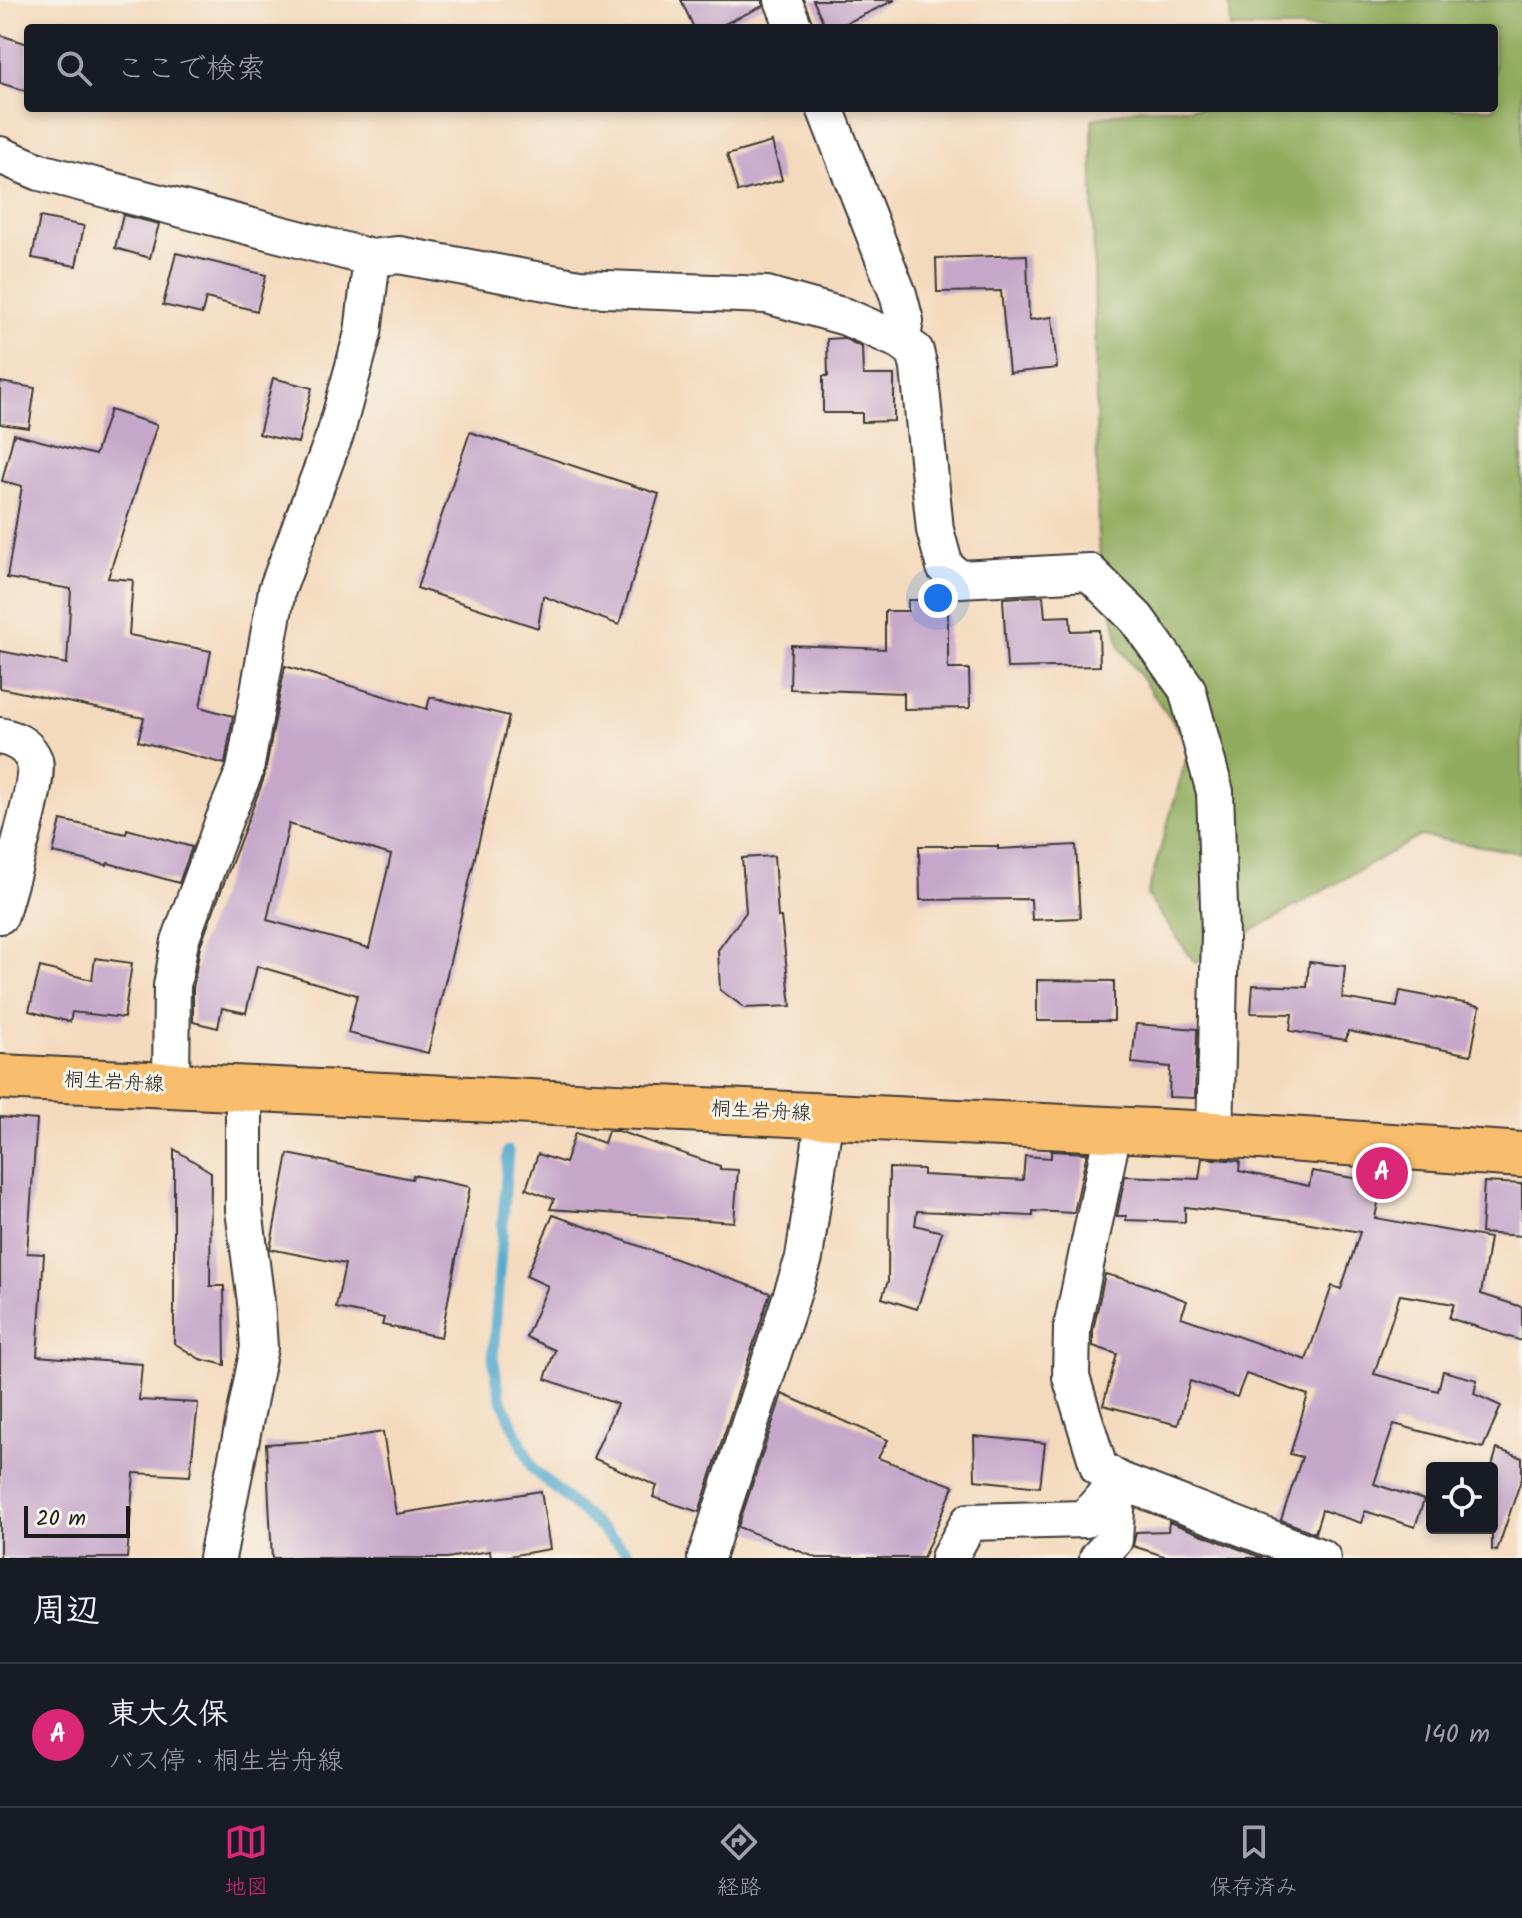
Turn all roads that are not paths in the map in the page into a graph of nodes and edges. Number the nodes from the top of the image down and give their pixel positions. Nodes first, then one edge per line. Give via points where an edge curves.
1 (783, 0) edge
2 (792, 24) edge
3 (827, 112) edge
4 (0, 155) edge
5 (372, 258) junction
6 (901, 341) junction
7 (0, 736) edge
8 (0, 915) edge
9 (0, 1077) edge
10 (171, 1085) junction
11 (244, 1088) junction
12 (825, 1115) junction
13 (1113, 1131) junction
14 (1215, 1134) junction
15 (1522, 1155) edge
16 (1118, 1480) junction
17 (217, 1558) edge
18 (706, 1558) edge
19 (949, 1558) edge
20 (1098, 1558) edge
21 (1322, 1558) edge

1 - 2 street
3 - 6 street via 898,294 905,321
4 - 5 street via 40,172
5 - 6 street via 399,255 579,288 767,295 846,317
5 - 10 street via 363,333 336,432 277,590 245,770 180,941 172,986
6 - 14 street via 915,351 919,368 935,530 945,567 960,579 1089,572 1136,618 1187,689 1215,792 1220,935
7 - 8 street via 27,747 36,763
9 - 10 main road, 桐生岩舟線
10 - 11 main road, 桐生岩舟線
11 - 12 main road, 桐生岩舟線
11 - 17 street via 244,1210 259,1348
12 - 13 main road, 桐生岩舟線
12 - 18 street via 804,1258
13 - 14 main road, 桐生岩舟線
13 - 16 street via 1072,1328 1071,1377 1099,1468
14 - 15 main road, 桐生岩舟線
16 - 19 street via 1085,1519 969,1522
16 - 20 street via 1114,1540
16 - 21 street

